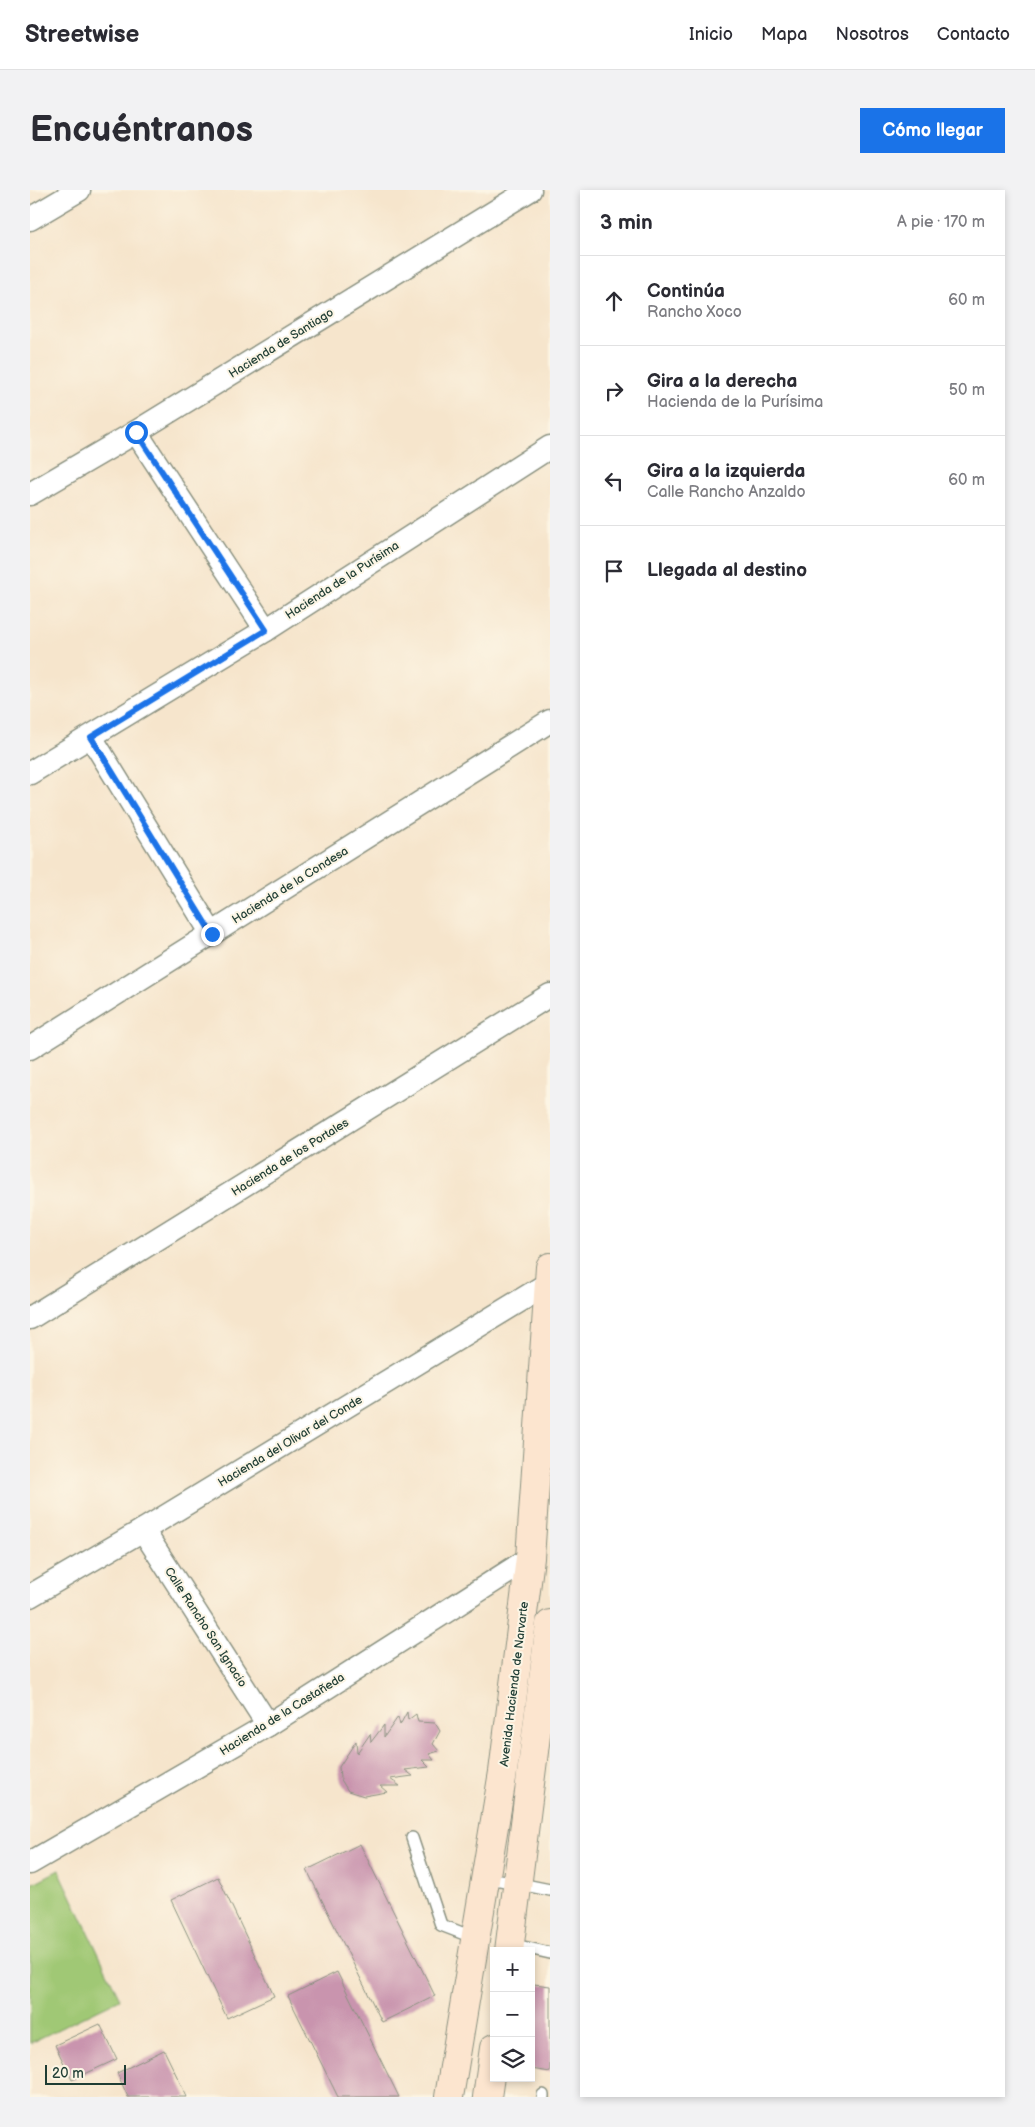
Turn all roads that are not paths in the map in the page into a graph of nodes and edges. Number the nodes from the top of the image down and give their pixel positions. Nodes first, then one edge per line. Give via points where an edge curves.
1 (80, 190) edge
2 (530, 190) edge
3 (30, 219) edge
4 (136, 432) junction
5 (550, 447) edge
6 (30, 494) edge
7 (266, 630) junction
8 (550, 720) edge
9 (91, 737) junction
10 (30, 773) edge
11 (212, 934) junction
12 (550, 995) edge
13 (30, 1048) edge
14 (549, 1275) edge
15 (30, 1318) edge
16 (143, 1530) junction
17 (530, 1558) junction
18 (30, 1596) edge
19 (550, 1624) edge
20 (268, 1725) junction
21 (412, 1838) dead end
22 (30, 1863) edge
23 (485, 1877) junction
24 (518, 1883) junction
25 (550, 1890) edge
26 (476, 1938) junction
27 (510, 1947) edge
28 (535, 1951) edge
29 (550, 1953) edge
30 (490, 2072) edge
31 (449, 2097) edge
32 (486, 2097) edge

1 - 3 street
2 - 4 street, Hacienda de Santiago
4 - 6 street, Hacienda de Santiago
4 - 7 street
5 - 7 street, Hacienda de la Purísima
7 - 9 street, Hacienda de la Purísima
8 - 11 street, Hacienda de la Condesa
9 - 10 street, Hacienda de la Purísima
9 - 11 street
11 - 13 street, Hacienda de la Condesa
12 - 15 street, Hacienda de los Portales
14 - 16 street, Hacienda del Olivar del Conde
14 - 17 street, Avenida Hacienda de Narvarte
16 - 18 street, Hacienda del Olivar del Conde
16 - 20 street, Calle Rancho San Ignacio
17 - 20 street, Hacienda de la Castañeda
17 - 23 street, Avenida Hacienda de Narvarte via 503,1772
19 - 24 street
20 - 22 street, Hacienda de la Castañeda
21 - 26 lane via 441,1925
23 - 24 lane
23 - 26 street, Avenida Hacienda de Narvarte
24 - 25 lane
24 - 27 street
26 - 31 street, Avenida Hacienda de Narvarte
28 - 29 lane
30 - 32 street

